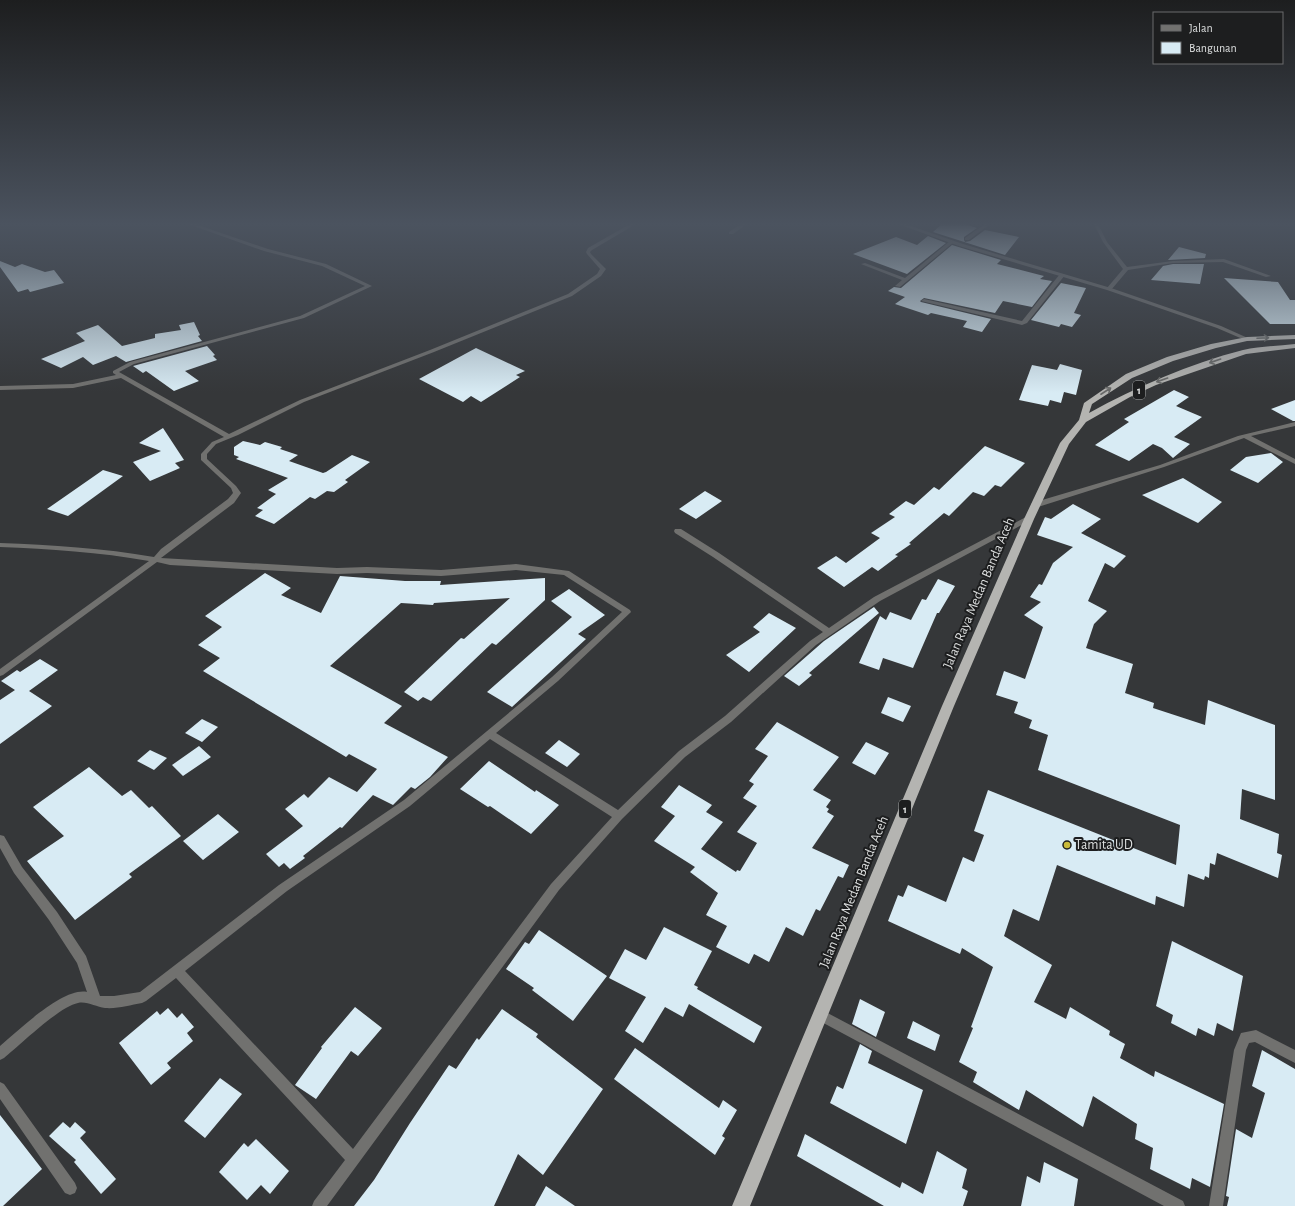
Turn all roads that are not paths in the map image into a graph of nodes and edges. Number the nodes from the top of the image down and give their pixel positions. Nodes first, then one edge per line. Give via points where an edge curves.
1 (357, 280) edge
2 (591, 280) edge
3 (905, 280) edge
4 (1058, 280) edge
5 (1079, 280) edge
6 (1117, 280) edge
7 (898, 286) dead end
8 (1109, 290) junction
9 (924, 301) dead end
10 (1295, 337) edge
11 (1247, 339) junction
12 (1295, 346) edge
13 (122, 376) junction
14 (0, 388) edge
15 (1083, 420) junction
16 (1295, 424) edge
17 (1245, 436) junction
18 (229, 437) junction
19 (1295, 462) edge
20 (1035, 505) junction
21 (1029, 519) junction
22 (678, 532) dead end
23 (0, 545) edge
24 (155, 560) junction
25 (829, 632) junction
26 (0, 673) edge
27 (490, 734) junction
28 (619, 816) junction
29 (0, 839) edge
30 (177, 971) junction
31 (96, 1001) junction
32 (820, 1015) junction
33 (0, 1054) edge
34 (1295, 1057) edge
35 (0, 1088) edge
36 (353, 1159) junction
37 (70, 1188) dead end
38 (319, 1206) edge
39 (741, 1206) edge
40 (1178, 1206) edge
41 (1216, 1206) edge

1 - 13 street via 369,286 302,317 132,363 115,372
2 - 18 street via 570,295 302,401
3 - 7 street
4 - 9 street via 1022,323
5 - 8 street
6 - 8 street
8 - 11 street
11 -> 10 highway, Jalan Raya Medan Banda Aceh / 1
15 -> 11 highway, Jalan Raya Medan Banda Aceh / 1 via 1088,403 1129,376 1170,359
12 -> 15 highway, Jalan Raya Medan Banda Aceh / 1 via 1258,350 1199,367 1154,383
13 - 14 street via 73,386
13 - 18 street
15 - 20 highway, Jalan Raya Medan Banda Aceh / 1 via 1065,443
16 - 17 street
17 - 19 street
17 - 20 street via 1162,466
18 - 24 street via 214,443 204,454 204,460 234,487 237,493 231,501
20 - 21 highway, Jalan Raya Medan Banda Aceh / 1
21 - 25 street via 877,599
21 - 32 highway, Jalan Raya Medan Banda Aceh / 1 via 948,706
22 - 25 street
23 - 24 street via 52,547
24 - 26 street
24 - 27 street via 337,571 441,573 516,567 566,573 627,612 555,679
25 - 28 street via 813,643 728,719 682,754
27 - 28 street
27 - 30 street via 407,803 282,888
28 - 36 street via 555,887
29 - 31 street via 18,870 82,960
30 - 31 street via 142,997 119,1002
30 - 36 street
31 - 33 street via 79,996 72,998
32 - 39 highway, Jalan Raya Medan Banda Aceh / 1
32 - 40 street
34 - 41 street via 1256,1036 1245,1037 1240,1050
35 - 37 street
36 - 38 street

